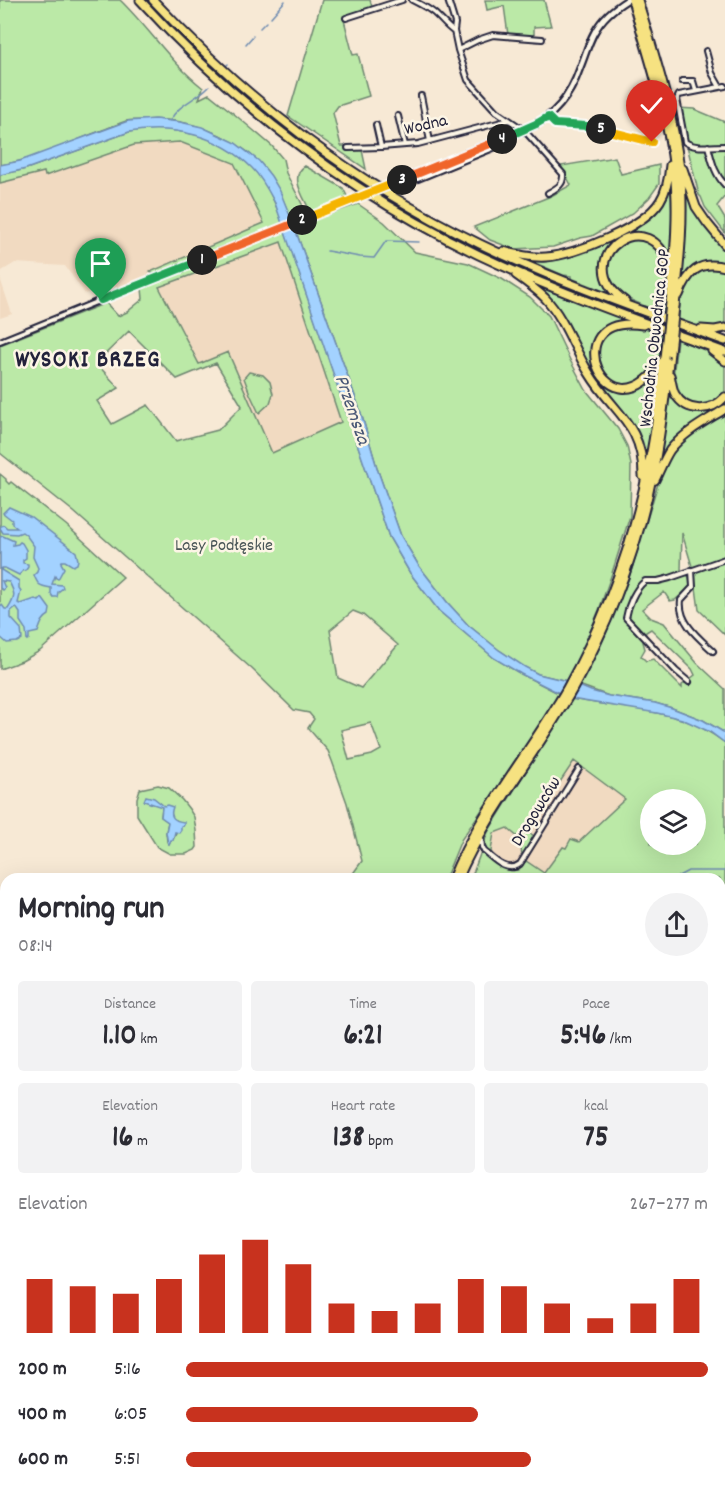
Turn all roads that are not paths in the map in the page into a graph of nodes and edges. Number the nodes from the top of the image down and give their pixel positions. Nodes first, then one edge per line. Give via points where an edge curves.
1 (140, 0) edge
2 (153, 0) edge
3 (402, 0) edge
4 (412, 0) edge
5 (448, 0) edge
6 (627, 0) edge
7 (632, 0) edge
8 (638, 0) edge
9 (640, 17) junction
10 (346, 18) dead end
11 (454, 31) junction
12 (542, 39) dead end
13 (458, 50) junction
14 (706, 51) dead end
15 (682, 81) dead end
16 (722, 86) edge
17 (696, 92) junction
18 (421, 96) dead end
19 (399, 116) dead end
20 (548, 117) junction
21 (509, 120) junction
22 (376, 125) dead end
23 (524, 130) junction
24 (513, 137) junction
25 (430, 141) junction
26 (652, 142) dead end
27 (405, 146) junction
28 (708, 146) junction
29 (714, 146) junction
30 (725, 146) edge
31 (381, 147) junction
32 (348, 148) dead end
33 (675, 153) junction
34 (711, 156) junction
35 (418, 179) dead end
36 (725, 185) edge
37 (548, 193) dead end
38 (482, 245) junction
39 (725, 245) edge
40 (503, 266) junction
41 (725, 267) edge
42 (672, 283) junction
43 (101, 300) joint
44 (672, 305) junction
45 (635, 308) junction
46 (685, 326) junction
47 (655, 327) junction
48 (725, 328) edge
49 (0, 341) edge
50 (725, 341) edge
51 (703, 344) junction
52 (725, 352) edge
53 (664, 358) junction
54 (725, 361) edge
55 (669, 368) junction
56 (725, 397) edge
57 (725, 409) edge
58 (647, 486) junction
59 (725, 559) edge
60 (692, 570) junction
61 (713, 651) dead end
62 (689, 682) dead end
63 (546, 727) junction
64 (579, 769) dead end
65 (480, 834) junction
66 (484, 850) junction
67 (470, 853) junction
68 (455, 873) edge
69 (461, 873) edge

1 - 40 highway via 206,69 303,150 385,205
2 - 38 highway via 229,75 306,139 376,187
3 - 10 street
4 - 11 street
5 - 11 street
6 - 20 street via 599,25 569,92
7 - 9 highway, Wschodnia Obwodnica GOP
8 - 9 highway, Wschodnia Obwodnica GOP
9 - 33 highway, Wschodnia Obwodnica GOP via 671,116
11 - 13 street
12 - 13 street via 493,35
13 - 21 street via 468,80
14 - 16 street via 712,73
15 - 17 street via 693,81
16 - 17 street
17 - 28 street via 678,96 679,121 685,142
18 - 25 street
19 - 27 street
20 - 23 street
20 - 26 street via 555,124 587,126
21 - 23 street
21 - 25 street, Wodna
22 - 31 street
23 - 24 street
23 - 37 street via 563,174 561,185
24 - 35 street
24 - 43 street, bridge
25 - 27 street, Wodna
27 - 31 street, Wodna
28 - 29 street
28 - 34 street
29 - 30 street
29 - 34 street
31 - 32 street, Wodna
33 - 38 highway via 661,200 651,213 629,228 586,248 549,257
33 - 39 highway via 693,201
33 - 42 highway, Wschodnia Obwodnica GOP
33 - 44 highway, Wschodnia Obwodnica GOP via 680,171 682,218
34 - 36 street via 717,177
38 - 45 highway
40 - 47 highway
40 - 58 highway via 552,307 590,374 627,421 640,450
41 - 44 highway via 708,265 696,269
42 - 44 highway, Wschodnia Obwodnica GOP
42 - 45 highway via 668,261 657,244 637,236 618,242 605,260 606,280 615,294
43 - 49 street
44 - 53 highway, Wschodnia Obwodnica GOP, bridge
44 - 55 highway, Wschodnia Obwodnica GOP, bridge
45 - 46 highway
46 - 48 highway
46 - 50 highway
47 - 51 highway
47 - 53 highway via 628,323 612,327 598,341 595,363 607,381 628,388 650,378
51 - 52 highway
51 - 54 highway
53 - 58 highway, Wschodnia Obwodnica GOP
55 - 56 highway via 675,393 689,406 708,408
55 - 58 highway, Wschodnia Obwodnica GOP via 663,418
57 - 58 highway via 675,444
58 - 63 highway, Wschodnia Obwodnica GOP via 599,623 579,670
59 - 60 street
60 - 61 street via 693,587 680,606 692,631
60 - 62 street via 642,583 626,618
63 - 65 highway
63 - 68 highway via 480,823
64 - 66 street, Drogowców via 520,864 505,867
65 - 66 street
65 - 67 highway
66 - 67 street
67 - 69 highway

